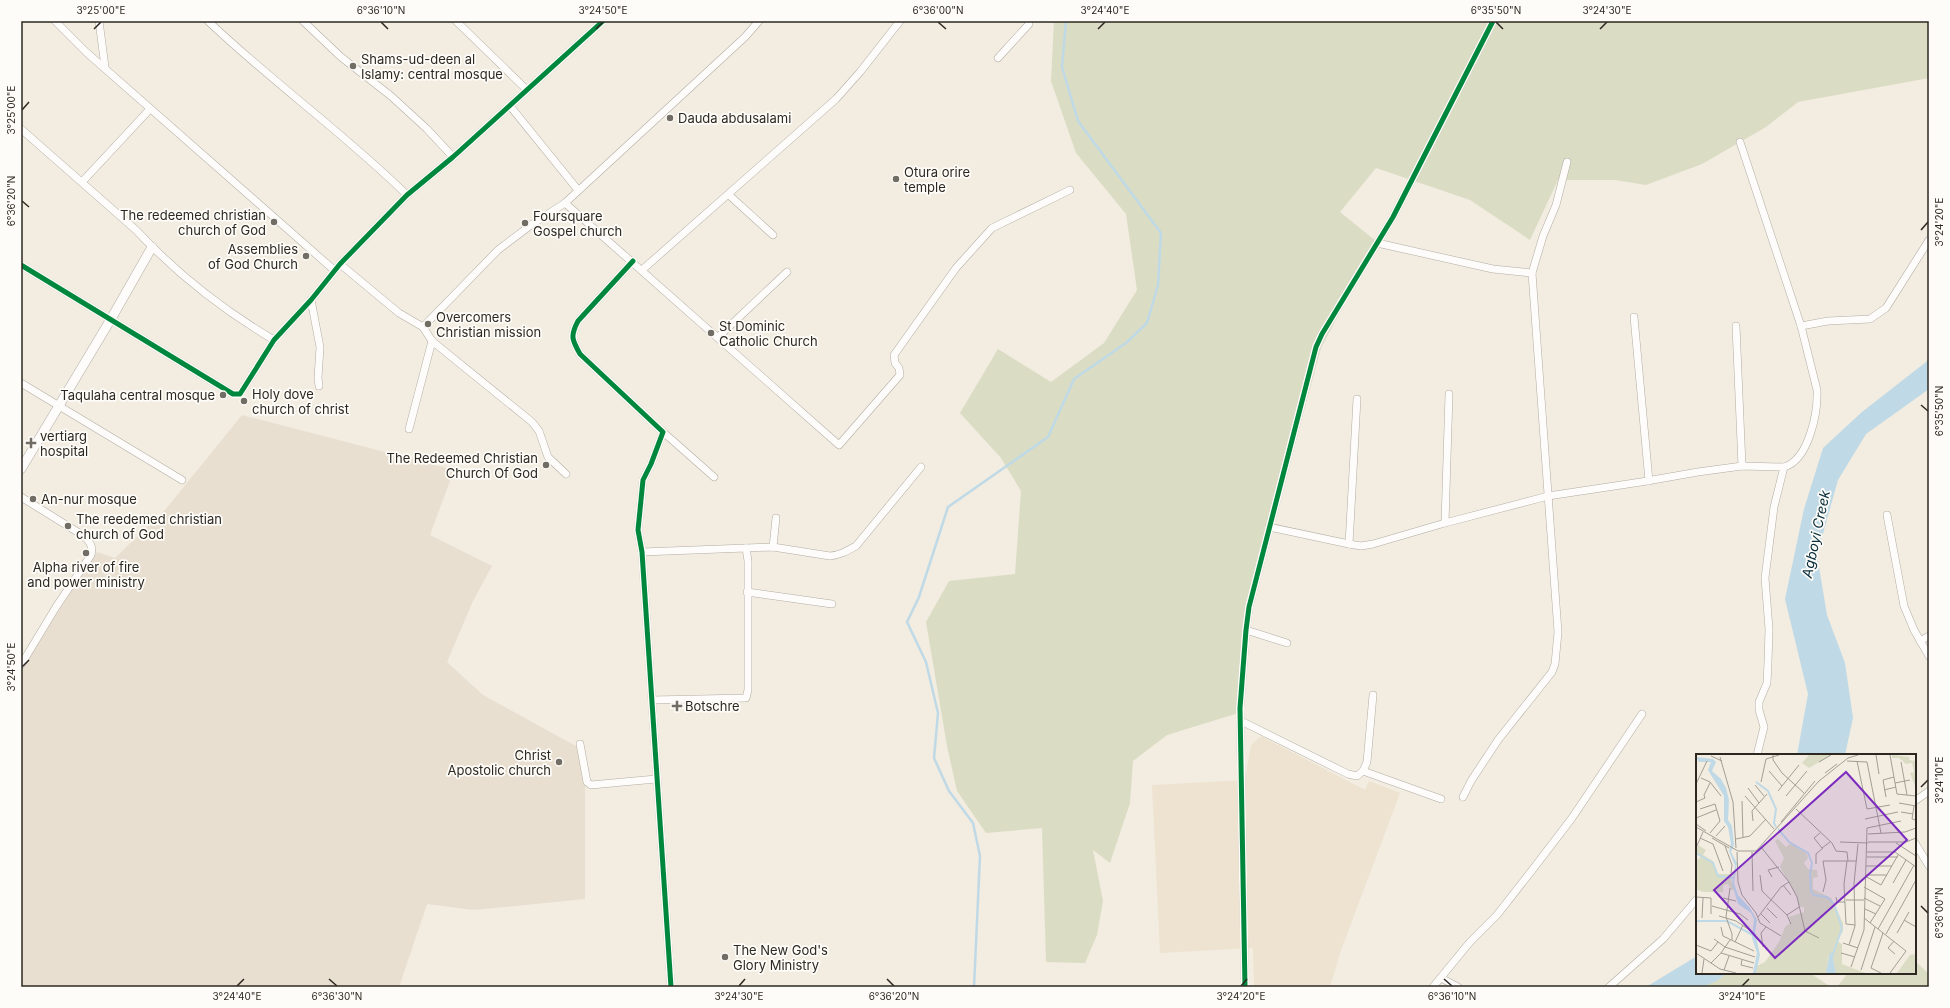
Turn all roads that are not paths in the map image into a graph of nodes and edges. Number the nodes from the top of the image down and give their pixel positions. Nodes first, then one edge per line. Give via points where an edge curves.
1 (55, 21) edge
2 (99, 21) edge
3 (208, 21) edge
4 (303, 21) edge
5 (456, 21) edge
6 (603, 21) edge
7 (759, 21) edge
8 (900, 21) edge
9 (1028, 21) edge
10 (1493, 21) edge
11 (998, 58) dead end
12 (105, 67) junction
13 (527, 90) junction
14 (510, 106) junction
15 (150, 109) junction
16 (21, 129) edge
17 (1740, 142) dead end
18 (453, 157) junction
19 (1568, 162) dead end
20 (82, 182) junction
21 (578, 190) junction
22 (1070, 190) dead end
23 (407, 195) junction
24 (729, 195) junction
25 (564, 203) junction
26 (773, 235) dead end
27 (1929, 240) edge
28 (1378, 243) junction
29 (152, 247) junction
30 (633, 262) junction
31 (340, 264) junction
32 (21, 265) edge
33 (334, 270) junction
34 (642, 270) junction
35 (787, 272) dead end
36 (1532, 272) junction
37 (311, 300) junction
38 (1634, 317) dead end
39 (111, 319) junction
40 (1736, 326) dead end
41 (1801, 326) junction
42 (423, 327) junction
43 (718, 337) junction
44 (274, 340) junction
45 (432, 341) junction
46 (21, 383) edge
47 (319, 386) dead end
48 (1449, 394) dead end
49 (1357, 399) dead end
50 (60, 406) junction
51 (409, 428) dead end
52 (662, 432) junction
53 (1742, 466) junction
54 (921, 467) dead end
55 (1784, 467) junction
56 (21, 469) edge
57 (566, 474) dead end
58 (714, 477) dead end
59 (182, 480) dead end
60 (1649, 481) junction
61 (1548, 496) junction
62 (21, 497) edge
63 (1887, 515) dead end
64 (776, 518) dead end
65 (1445, 523) junction
66 (1269, 526) junction
67 (1349, 544) junction
68 (774, 547) junction
69 (746, 548) junction
70 (642, 552) junction
71 (748, 592) junction
72 (832, 604) dead end
73 (1246, 630) junction
74 (1929, 636) edge
75 (1920, 641) junction
76 (1287, 643) dead end
77 (1929, 656) edge
78 (21, 665) edge
79 (1373, 695) dead end
80 (652, 700) junction
81 (1642, 714) dead end
82 (1241, 721) junction
83 (580, 744) dead end
84 (1757, 754) edge
85 (1363, 771) junction
86 (656, 779) junction
87 (1929, 791) edge
88 (1463, 796) dead end
89 (1441, 800) dead end
90 (1916, 800) edge
91 (1916, 845) edge
92 (1929, 866) edge
93 (1696, 900) edge
94 (1441, 978) junction
95 (671, 987) edge
96 (1245, 987) edge
97 (1433, 987) edge
98 (1458, 987) edge
99 (1609, 987) edge

1 - 12 street
2 - 12 street
3 - 23 street via 233,45 376,164
4 - 18 street via 341,57 391,96
5 - 13 street
6 - 13 street
7 - 21 street
8 - 24 street via 836,99
9 - 11 street via 1024,32
10 - 28 street
12 - 15 street
13 - 14 street
14 - 18 street
14 - 21 street
15 - 20 street
15 - 33 street
16 - 20 street
17 - 41 street
18 - 23 street
19 - 36 street
20 - 29 street
21 - 25 street
22 - 43 street via 992,228 956,268 894,355 900,375 839,445
23 - 31 street
24 - 26 street
24 - 34 street
25 - 30 street
25 - 42 street via 498,250
27 - 41 street via 1886,308 1878,315
28 - 36 street via 1492,269
28 - 66 street via 1316,346
29 - 39 street
29 - 44 street via 214,301 239,320
30 - 34 street
30 - 52 street via 578,322 572,332 573,340 580,354
31 - 33 street
31 - 42 street via 399,313
32 - 39 street
33 - 37 street
34 - 43 street
35 - 43 street
36 - 61 street
37 - 44 street
37 - 47 street via 320,348
38 - 60 street
39 - 44 street via 233,394 240,394
39 - 50 street
40 - 53 street
41 - 55 street via 1817,390 1817,410 1800,456
42 - 45 street
45 - 51 street
45 - 57 street via 532,422 539,431 548,457
46 - 50 street
48 - 65 street
49 - 67 street
50 - 56 street
50 - 59 street
52 - 58 street
52 - 70 street via 651,464 642,480 638,530
53 - 55 street
53 - 60 street
54 - 68 street via 856,546 846,552 830,556
55 - 84 street via 1774,507 1765,578 1769,629 1768,676 1759,702 1764,727
60 - 61 street
61 - 65 street
61 - 88 street via 1558,632 1555,664 1552,672 1498,740
62 - 78 street via 84,536 92,549 91,555
63 - 75 street via 1904,606
64 - 68 street
65 - 67 street via 1373,544
66 - 67 street
66 - 73 street
68 - 69 street
69 - 70 street
69 - 71 street
70 - 80 street
71 - 72 street
71 - 80 street via 746,698
73 - 76 street
73 - 82 street
74 - 75 street
75 - 77 street
79 - 85 street via 1367,762
80 - 86 street
81 - 94 street via 1572,818 1497,915 1470,942
82 - 85 street via 1348,774 1357,776
82 - 96 street
83 - 86 street via 587,782 591,785
85 - 89 street
86 - 95 street
87 - 90 street
91 - 92 street
93 - 99 street via 1663,940
94 - 97 street
94 - 98 street

